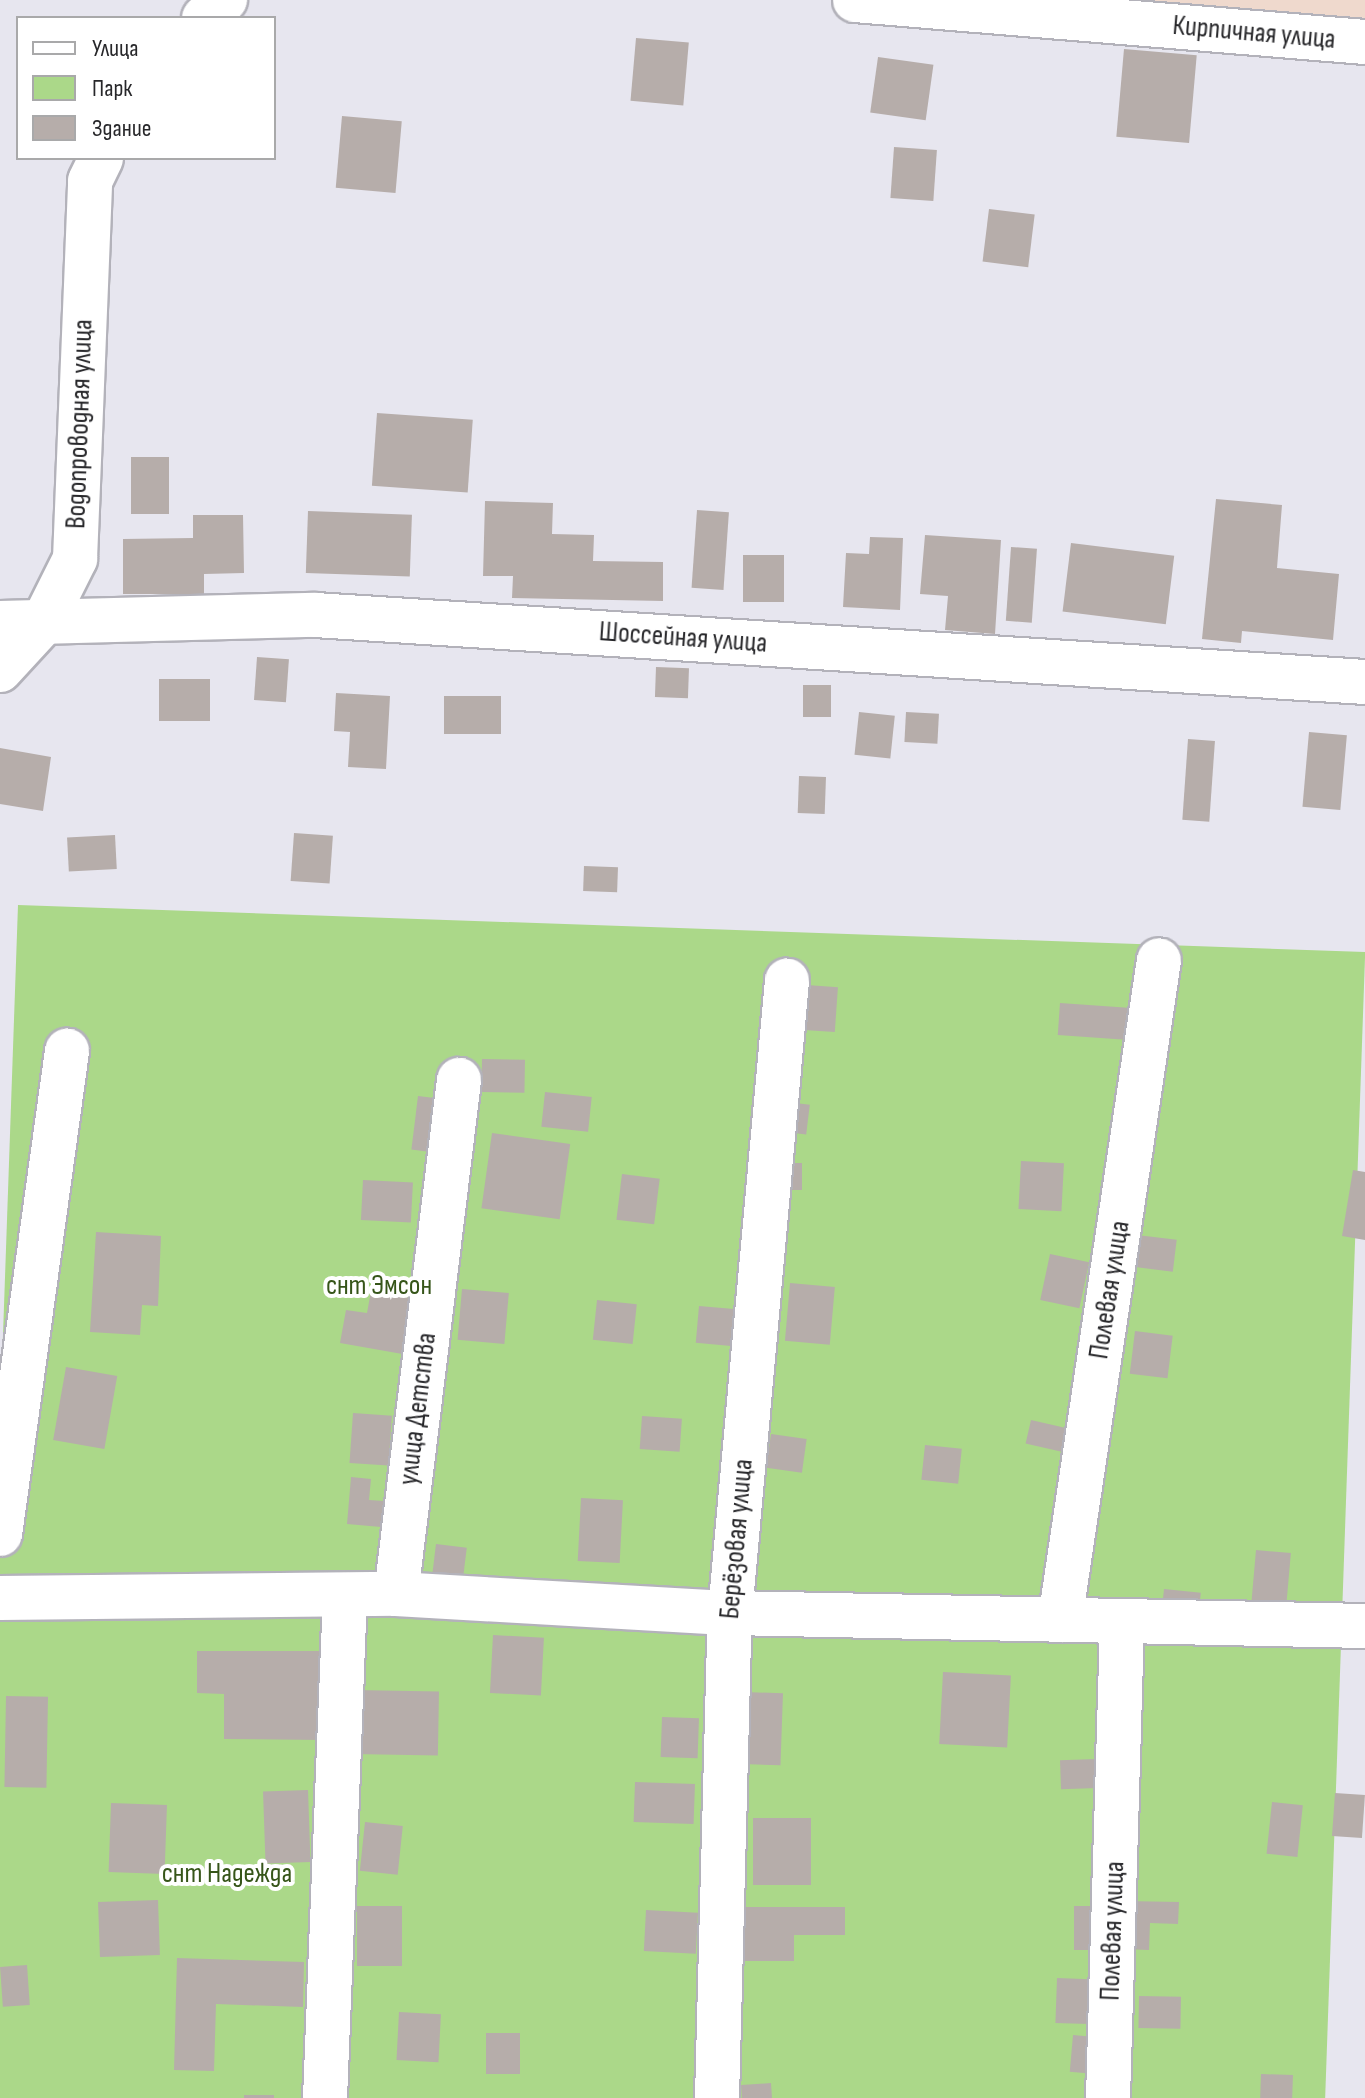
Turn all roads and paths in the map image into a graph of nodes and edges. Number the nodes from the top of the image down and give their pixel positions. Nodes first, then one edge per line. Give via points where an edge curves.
1 (225, 0) edge
2 (855, 0) edge
3 (206, 16) edge
4 (1365, 42) edge
5 (100, 160) edge
6 (0, 623) edge
7 (43, 623) junction
8 (0, 670) edge
9 (1365, 682) edge
10 (1159, 960) dead end
11 (787, 981) dead end
12 (67, 1051) dead end
13 (459, 1080) dead end
14 (0, 1534) edge
15 (396, 1594) junction
16 (345, 1595) junction
17 (0, 1598) edge
18 (730, 1613) junction
19 (1060, 1620) junction
20 (1122, 1621) junction
21 (1365, 1626) edge
22 (325, 2098) edge
23 (717, 2098) edge
24 (1108, 2098) edge

1 - 3 street
2 - 4 street, Кирпичная улица
5 - 7 street, Водопроводная улица via 90,181 75,559
6 - 7 street, Шоссейная улица
7 - 8 street, Водопроводная улица
7 - 9 street, Шоссейная улица via 315,615
10 - 19 street, Полевая улица
11 - 18 street, Берёзовая улица
12 - 14 street
13 - 15 street, улица Детства
15 - 16 street
15 - 18 street
16 - 17 street
16 - 22 street
18 - 19 street
18 - 23 street, Берёзовая улица
19 - 20 street
20 - 21 street
20 - 24 street, Полевая улица

